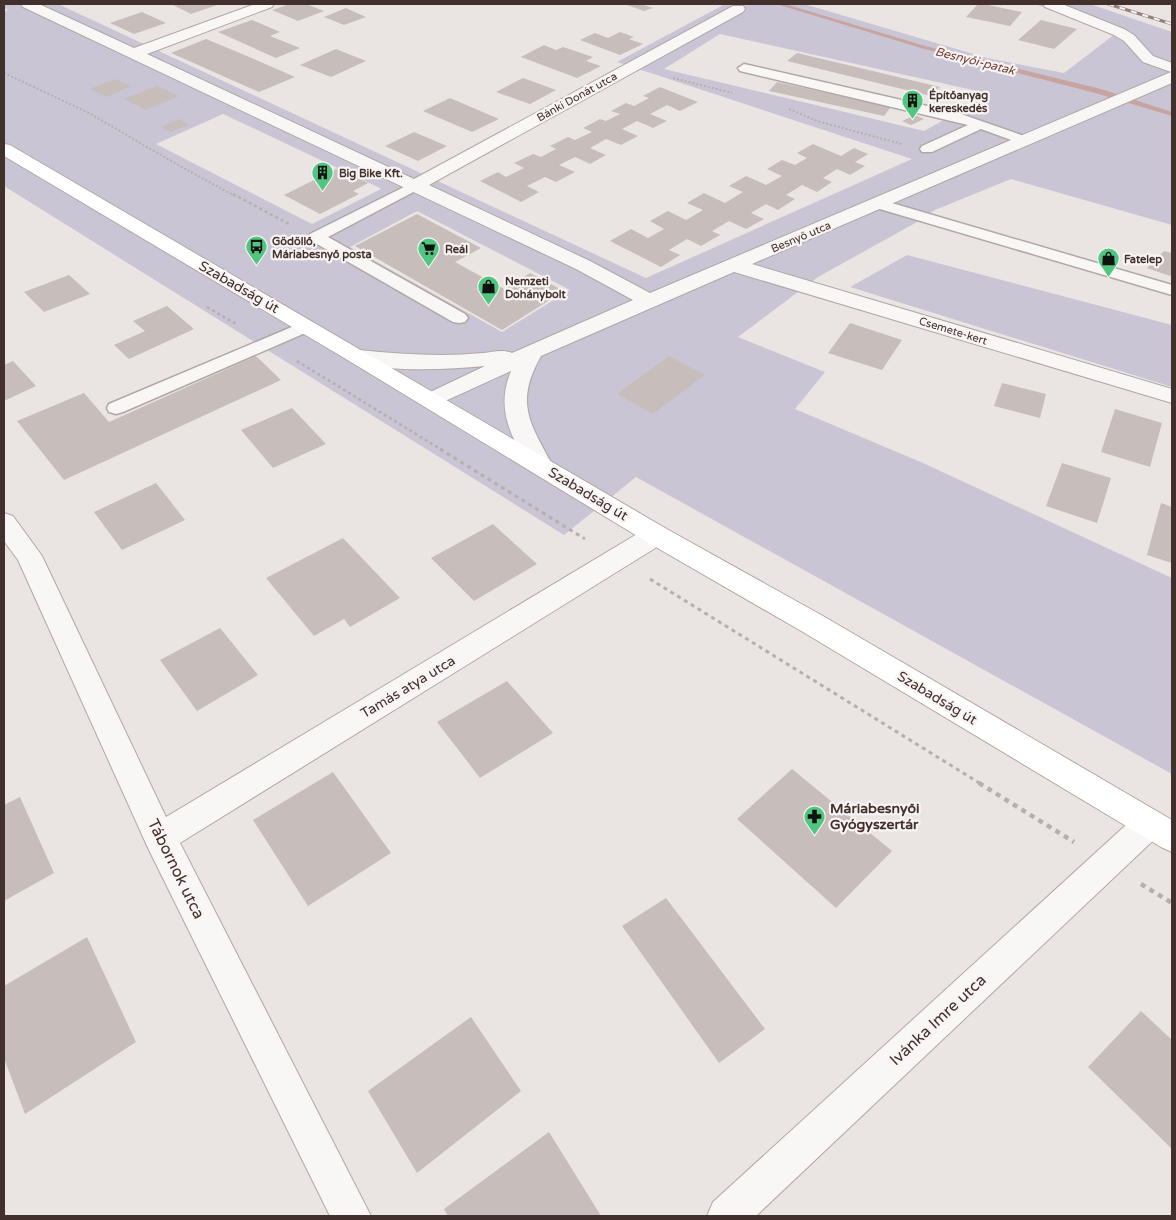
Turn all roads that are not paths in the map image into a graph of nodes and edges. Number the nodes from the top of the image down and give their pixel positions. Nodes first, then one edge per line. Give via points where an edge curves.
1 (28, 4) edge
2 (267, 4) edge
3 (1050, 4) edge
4 (738, 9) dead end
5 (133, 54) junction
6 (744, 68) dead end
7 (1172, 68) edge
8 (1172, 77) edge
9 (980, 124) junction
10 (1025, 141) junction
11 (927, 149) road end
12 (4, 150) edge
13 (416, 185) junction
14 (878, 204) junction
15 (734, 266) junction
16 (1172, 289) edge
17 (649, 301) junction
18 (459, 318) dead end
19 (306, 326) junction
20 (533, 352) junction
21 (359, 357) junction
22 (1172, 396) edge
23 (432, 400) junction
24 (116, 408) dead end
25 (540, 464) junction
26 (4, 522) edge
27 (656, 536) junction
28 (1161, 830) edge
29 (160, 838) junction
30 (351, 1216) edge
31 (727, 1216) edge

1 - 5 street
2 - 5 street
3 - 7 street via 1119,32 1148,59
4 - 13 street, Bánki Donát utca
5 - 13 street
6 - 9 lane
8 - 10 street, Besnyő utca
9 - 10 lane
9 - 11 lane
10 - 14 street, Besnyő utca
12 - 19 main road, Szabadság út
13 - 17 street via 583,265
13 - 18 lane via 316,237
14 - 15 street, Besnyő utca
14 - 16 lane
15 - 17 street, Besnyő utca
15 - 22 street, Csemete-kert
17 - 20 street, Besnyő utca
19 - 21 main road, Szabadság út
19 - 24 lane
20 - 21 street via 449,363
20 - 23 street, Besnyő utca
20 - 25 street via 515,385 515,403 520,428
21 - 23 main road, Szabadság út
23 - 25 main road, Szabadság út
25 - 27 main road, Szabadság út
26 - 29 street, Tábornok utca via 29,556
27 - 28 main road, Szabadság út via 813,624
27 - 29 street, Tamás atya utca
28 - 31 street, Ivánka Imre utca
29 - 30 street, Tábornok utca

